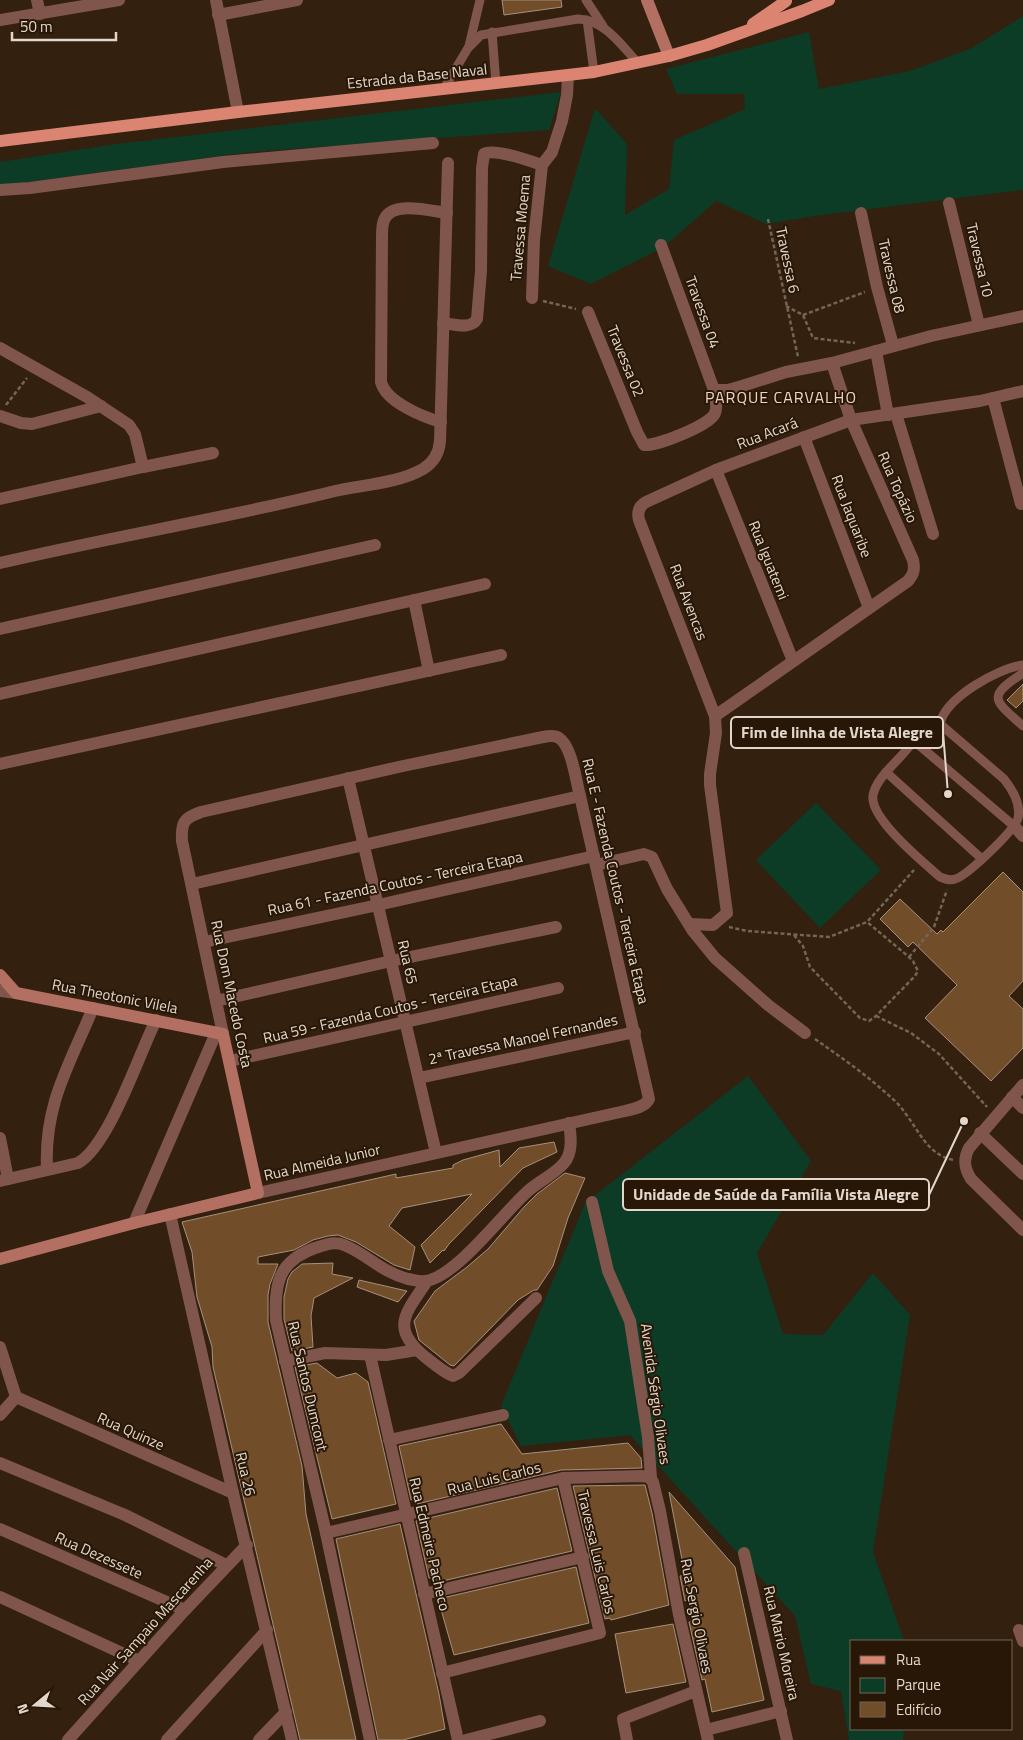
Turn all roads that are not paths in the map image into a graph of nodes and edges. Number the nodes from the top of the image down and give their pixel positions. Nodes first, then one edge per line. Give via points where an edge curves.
1 (37, 0) edge
2 (120, 0) edge
3 (216, 0) edge
4 (297, 0) edge
5 (480, 0) edge
6 (586, 0) edge
7 (647, 0) edge
8 (786, 0) edge
9 (829, 0) edge
10 (40, 14) junction
11 (218, 14) junction
12 (0, 20) edge
13 (587, 20) junction
14 (605, 28) junction
15 (492, 32) junction
16 (742, 33) junction
17 (468, 48) junction
18 (669, 56) junction
19 (638, 63) junction
20 (594, 72) junction
21 (568, 76) junction
22 (496, 84) junction
23 (443, 90) junction
24 (238, 112) junction
25 (0, 141) edge
26 (433, 142) dead end
27 (448, 162) dead end
28 (542, 165) junction
29 (0, 190) edge
30 (950, 203) dead end
31 (447, 213) junction
32 (861, 213) dead end
33 (661, 245) dead end
34 (532, 298) road end
35 (588, 312) road end
36 (1023, 316) edge
37 (443, 323) junction
38 (979, 325) junction
39 (893, 346) junction
40 (0, 348) edge
41 (876, 351) junction
42 (832, 363) junction
43 (714, 390) junction
44 (1023, 391) edge
45 (993, 398) junction
46 (100, 406) junction
47 (3, 410) edge
48 (892, 414) junction
49 (851, 420) junction
50 (441, 422) junction
51 (633, 422) joint
52 (804, 437) junction
53 (213, 453) dead end
54 (143, 467) junction
55 (716, 470) junction
56 (0, 499) edge
57 (646, 502) joint
58 (1021, 504) dead end
59 (933, 534) dead end
60 (376, 546) dead end
61 (0, 563) edge
62 (485, 584) dead end
63 (414, 600) junction
64 (870, 608) junction
65 (0, 629) edge
66 (501, 655) dead end
67 (793, 661) junction
68 (1023, 665) edge
69 (429, 671) junction
70 (1023, 673) edge
71 (0, 694) edge
72 (715, 716) junction
73 (940, 724) junction
74 (1023, 726) edge
75 (914, 741) junction
76 (0, 764) edge
77 (886, 772) junction
78 (348, 778) junction
79 (580, 796) junction
80 (1021, 807) edge
81 (201, 812) joint
82 (1018, 831) edge
83 (363, 844) junction
84 (982, 859) junction
85 (595, 860) junction
86 (192, 884) junction
87 (378, 906) junction
88 (689, 924) junction
89 (556, 927) dead end
90 (204, 942) junction
91 (391, 961) junction
92 (0, 975) edge
93 (558, 988) dead end
94 (0, 991) edge
95 (16, 993) junction
96 (216, 1001) junction
97 (93, 1008) junction
98 (156, 1020) junction
99 (405, 1022) junction
100 (635, 1032) junction
101 (220, 1033) junction
102 (805, 1033) road end
103 (230, 1061) junction
104 (419, 1078) junction
105 (1023, 1085) edge
106 (1012, 1097) junction
107 (649, 1099) joint
108 (1023, 1108) edge
109 (570, 1123) junction
110 (980, 1133) junction
111 (0, 1138) edge
112 (436, 1154) junction
113 (47, 1169) junction
114 (1023, 1174) edge
115 (4, 1180) edge
116 (258, 1193) junction
117 (592, 1202) dead end
118 (170, 1214) junction
119 (134, 1223) junction
120 (1023, 1230) edge
121 (0, 1260) edge
122 (427, 1281) junction
123 (536, 1298) dead end
124 (0, 1347) edge
125 (416, 1350) junction
126 (370, 1355) junction
127 (285, 1361) junction
128 (16, 1397) junction
129 (0, 1415) edge
130 (503, 1415) dead end
131 (389, 1440) junction
132 (0, 1463) edge
133 (563, 1478) junction
134 (650, 1478) junction
135 (233, 1493) junction
136 (406, 1516) junction
137 (0, 1529) edge
138 (326, 1534) junction
139 (247, 1545) junction
140 (744, 1552) dead end
141 (582, 1557) junction
142 (226, 1565) junction
143 (424, 1594) junction
144 (0, 1597) edge
145 (184, 1610) junction
146 (267, 1630) junction
147 (139, 1660) junction
148 (442, 1673) junction
149 (696, 1691) junction
150 (781, 1711) junction
151 (286, 1712) junction
152 (540, 1721) dead end
153 (707, 1735) edge
154 (68, 1740) edge
155 (167, 1740) edge
156 (259, 1740) edge
157 (292, 1740) edge
158 (370, 1740) edge
159 (458, 1740) edge
160 (466, 1740) edge
161 (627, 1740) edge
162 (787, 1740) edge

1 - 10 street
2 - 10 street
3 - 11 street
4 - 11 street
5 - 17 lane
6 - 14 lane
7 - 18 main road
8 - 16 main road
9 - 16 main road, Estrada da Base Naval
10 - 12 street
11 - 24 street
13 - 14 lane
13 - 15 lane
13 - 20 lane
14 - 19 lane
15 - 17 lane via 481,35
15 - 22 lane
16 - 18 main road, Estrada da Base Naval
17 - 23 lane
18 - 19 main road, Estrada da Base Naval
19 - 20 main road, Estrada da Base Naval
20 - 21 main road, Estrada da Base Naval
21 - 22 main road, Estrada da Base Naval
21 - 28 street, Travessa Moema via 559,129 552,152
22 - 23 main road, Estrada da Base Naval
23 - 24 main road, Estrada da Base Naval
24 - 25 main road, Estrada da Base Naval
26 - 29 street via 223,162
27 - 31 street
28 - 34 street, Travessa Moema
28 - 37 street via 498,153 488,152 483,156 482,271 477,319 470,325
30 - 38 street, Travessa 10
31 - 37 street
31 - 50 street via 393,210 384,218 382,236 380,382 387,395
32 - 39 street, Travessa 08
33 - 43 street, Travessa 04
35 - 51 street, Travessa 02
36 - 38 street
37 - 50 street
38 - 39 street
39 - 41 street
40 - 46 street
41 - 42 street
41 - 48 street, Rua Topázio
42 - 43 street via 801,368 728,390
42 - 49 street, Rua Topázio
43 - 51 street, Travessa 04 via 714,416 669,439 644,445
44 - 45 street, Rua Acará
45 - 48 street, Rua Acará
45 - 58 street
46 - 47 street via 32,424 21,423
46 - 54 street via 134,431
48 - 49 street, Rua Acará
48 - 59 street, Rua Topázio
49 - 52 street, Rua Acará
49 - 64 street, Rua Topázio via 915,568 908,581
50 - 61 street via 439,449 429,464 411,474 220,518
52 - 55 street, Rua Acará
52 - 64 street, Rua Jaquaribe
53 - 54 street
54 - 56 street
55 - 57 street, Rua Acará
55 - 67 street, Rua Iguatemi
57 - 72 street, Rua Avencas via 640,507 639,520
60 - 65 street
62 - 63 street
63 - 69 street
63 - 71 street
64 - 67 street
66 - 69 street
67 - 72 street
68 - 73 lane via 981,681 951,704
69 - 76 street
70 - 74 lane via 1005,685 998,699 1001,707
72 - 88 street via 710,785 727,913 715,924
73 - 75 lane via 927,729
73 - 80 lane via 1004,779
75 - 77 lane
75 - 82 lane
77 - 84 lane
77 - 84 lane via 874,793 872,801 876,811 884,823 940,877 950,880 962,876
78 - 79 street, Rua E - Fazenda Coutos - Terceira Etapa via 553,736 560,738 567,748
78 - 81 street, Rua E - Fazenda Coutos - Terceira Etapa
78 - 83 street, Rua 65
79 - 83 street
79 - 85 street, Rua E - Fazenda Coutos - Terceira Etapa
80 - 82 lane
81 - 86 street, Rua Dom Macedo Costa via 190,816 182,825 182,840
82 - 84 lane
83 - 86 street
83 - 87 street, Rua 65
85 - 87 street, Rua 61 - Fazenda Coutos - Terceira Etapa
85 - 88 street, Rua 61 - Fazenda Coutos - Terceira Etapa via 649,855
85 - 100 street, Rua E - Fazenda Coutos - Terceira Etapa
86 - 90 street, Rua Dom Macedo Costa
87 - 90 street, Rua 61 - Fazenda Coutos - Terceira Etapa
87 - 91 street, Rua 65
88 - 102 street via 716,958
89 - 91 street
90 - 96 street, Rua Dom Macedo Costa
91 - 96 street
91 - 99 street, Rua 65
92 - 95 main road
93 - 99 street, Rua 59 - Fazenda Coutos - Terceira Etapa
94 - 95 street, Rua Theotonic Vilela
95 - 97 main road, Rua Theotonic Vilela
96 - 101 street, Rua Dom Macedo Costa
97 - 98 main road, Rua Theotonic Vilela
97 - 113 street via 54,1101
98 - 101 main road, Rua Theotonic Vilela
98 - 113 street via 117,1109 94,1148 78,1163
99 - 103 street, Rua 59 - Fazenda Coutos - Terceira Etapa
99 - 104 street, Rua 65
100 - 104 street, 2ª Travessa Manoel Fernandes
100 - 107 street, Rua E - Fazenda Coutos - Terceira Etapa
101 - 103 main road, Rua Dom Macedo Costa
101 - 119 street
103 - 116 main road, Rua Dom Macedo Costa
104 - 112 street, Rua 65
105 - 106 street
106 - 108 street
106 - 110 street
107 - 109 street, Rua Almeida Junior via 646,1104 632,1109
109 - 112 street, Rua Almeida Junior
109 - 122 street via 571,1143 564,1163 528,1190 457,1263 437,1278
110 - 114 street
110 - 120 street via 965,1154 966,1172
111 - 115 street
112 - 116 street, Rua Almeida Junior
113 - 115 street
116 - 118 main road, Rua Almeida Junior
117 - 134 street, Avenida Sérgio Olivaes via 608,1271 630,1321 648,1437
118 - 119 main road, Rua Almeida Junior
118 - 135 street, Rua 26
119 - 121 main road, Rua Almeida Junior
122 - 125 street via 405,1318 405,1334
122 - 127 street, Rua Santos Dumcont via 398,1276 348,1246 337,1243 300,1254 283,1270 276,1292 276,1320
123 - 125 street via 455,1375 450,1375
124 - 128 street
125 - 126 street
126 - 127 street via 325,1353
126 - 131 street, Rua Edmeire Pacheco
127 - 138 street, Rua Santos Dumcont
128 - 129 street
128 - 135 street, Rua Quinze
130 - 131 street
131 - 136 street, Rua Edmeire Pacheco
132 - 142 street via 125,1515
133 - 134 street, Rua Luis Carlos
133 - 136 street, Rua Luis Carlos
133 - 141 street, Travessa Luis Carlos
134 - 149 street, Rua Sergio Olivaes via 657,1498
135 - 139 street, Rua 26
136 - 138 street, Rua Luis Carlos
136 - 143 street, Rua Edmeire Pacheco
137 - 145 street, Rua Dezessete
138 - 158 street, Rua Santos Dumcont
139 - 142 street, Rua Nair Sampaio Mascarenha
139 - 146 street, Rua 26
140 - 150 street, Rua Mario Moreira
141 - 143 street
141 - 148 street, Travessa Luis Carlos via 600,1633
142 - 145 street, Rua Nair Sampaio Mascarenha
143 - 148 street, Rua Edmeire Pacheco
144 - 147 street
145 - 147 street, Rua Nair Sampaio Mascarenha
146 - 151 street, Rua 26
146 - 155 street
147 - 154 street, Rua Nair Sampaio Mascarenha
148 - 159 street, Rua Edmeire Pacheco
149 - 153 street, Rua Sergio Olivaes
149 - 161 street via 623,1719
150 - 153 street
150 - 162 street, Rua Mario Moreira
151 - 156 street
151 - 157 street, Rua 26
152 - 160 street

